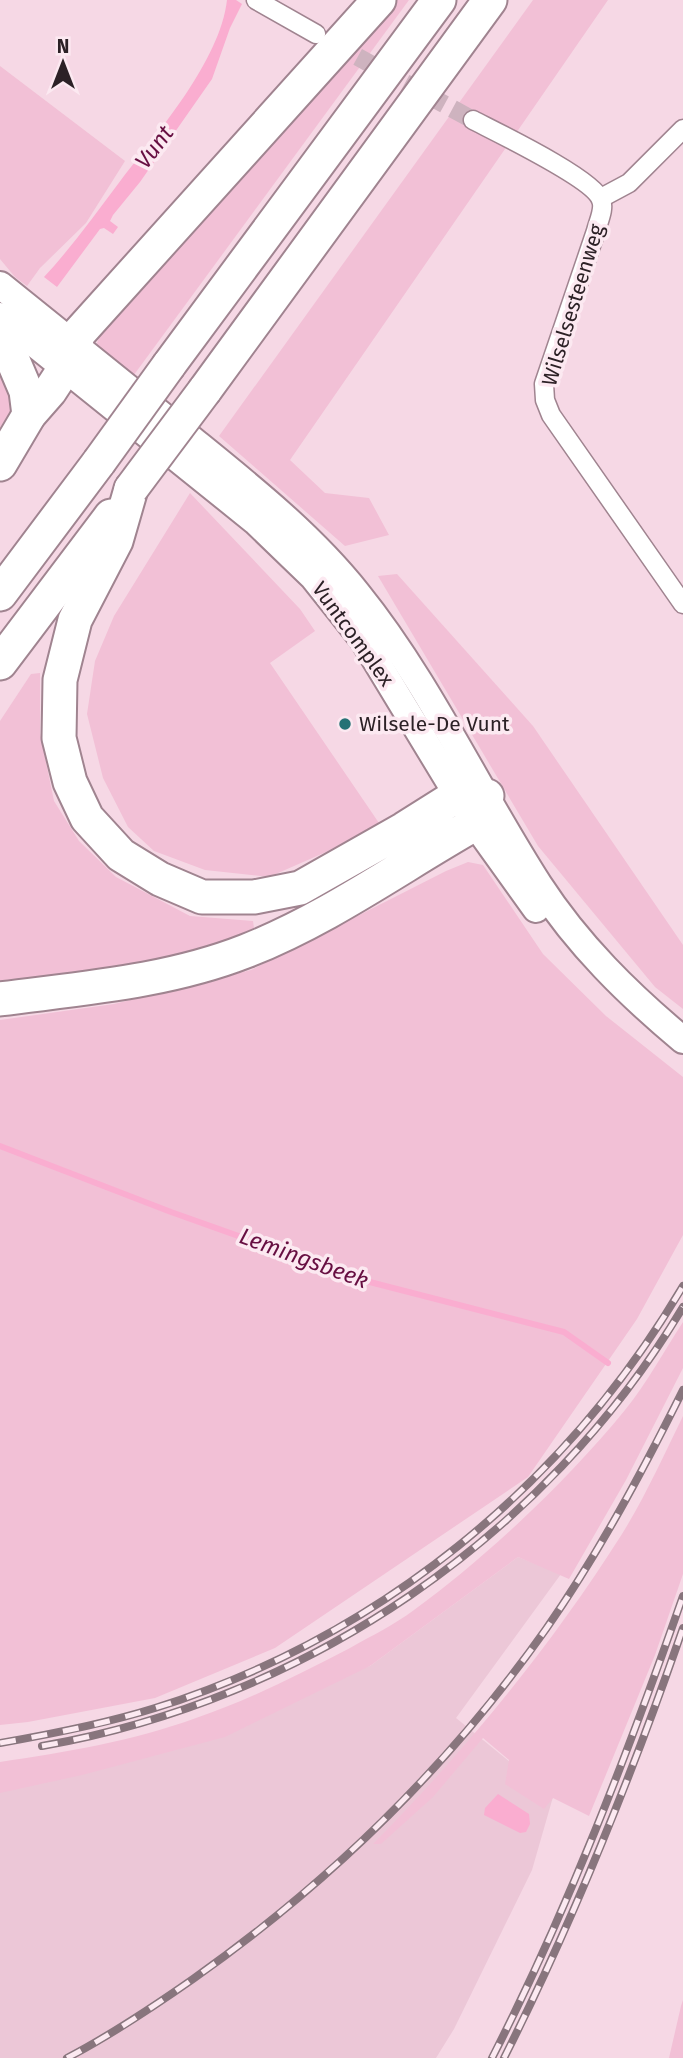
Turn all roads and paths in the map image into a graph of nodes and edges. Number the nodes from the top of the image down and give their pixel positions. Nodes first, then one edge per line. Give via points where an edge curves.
1 (256, 0) edge
2 (379, 0) edge
3 (439, 0) edge
4 (490, 0) edge
5 (316, 34) tunnel mouth
6 (473, 121) tunnel mouth
7 (683, 128) edge
8 (601, 198) junction
9 (0, 285) edge
10 (0, 316) edge
11 (0, 330) edge
12 (61, 380) junction
13 (133, 391) junction
14 (0, 464) edge
15 (131, 489) junction
16 (0, 594) edge
17 (683, 604) edge
18 (0, 663) edge
19 (473, 805) junction
20 (0, 999) edge
21 (683, 1040) edge
22 (683, 1055) edge

1 - 5 street
2 - 12 highway via 79,334
3 - 16 highway, bridge
4 - 15 highway, bridge
6 - 8 street, Wilselsesteenweg via 545,158
7 - 8 street via 629,183
8 - 17 street, Wilselsesteenweg via 596,231 544,384 545,400
9 - 12 main road, Vuntcomplex
10 - 12 main road, Vuntcomplex
11 - 12 highway via 26,391
12 - 13 main road, Vuntcomplex
12 - 13 main road, Vuntcomplex
12 - 14 highway
12 - 19 main road, Vuntcomplex via 255,521 313,577 364,641
13 - 19 main road, Vuntcomplex via 289,522 347,581 398,650
15 - 18 highway
15 - 19 highway via 116,541 75,620 60,680 59,738 70,782 87,818 121,855 202,897 254,897 300,888 404,830
19 - 20 highway via 316,920 246,951 138,982
19 - 21 main road, Vuntcomplex via 577,936 629,994
19 - 22 main road, Vuntcomplex via 533,905 572,952 625,1007

